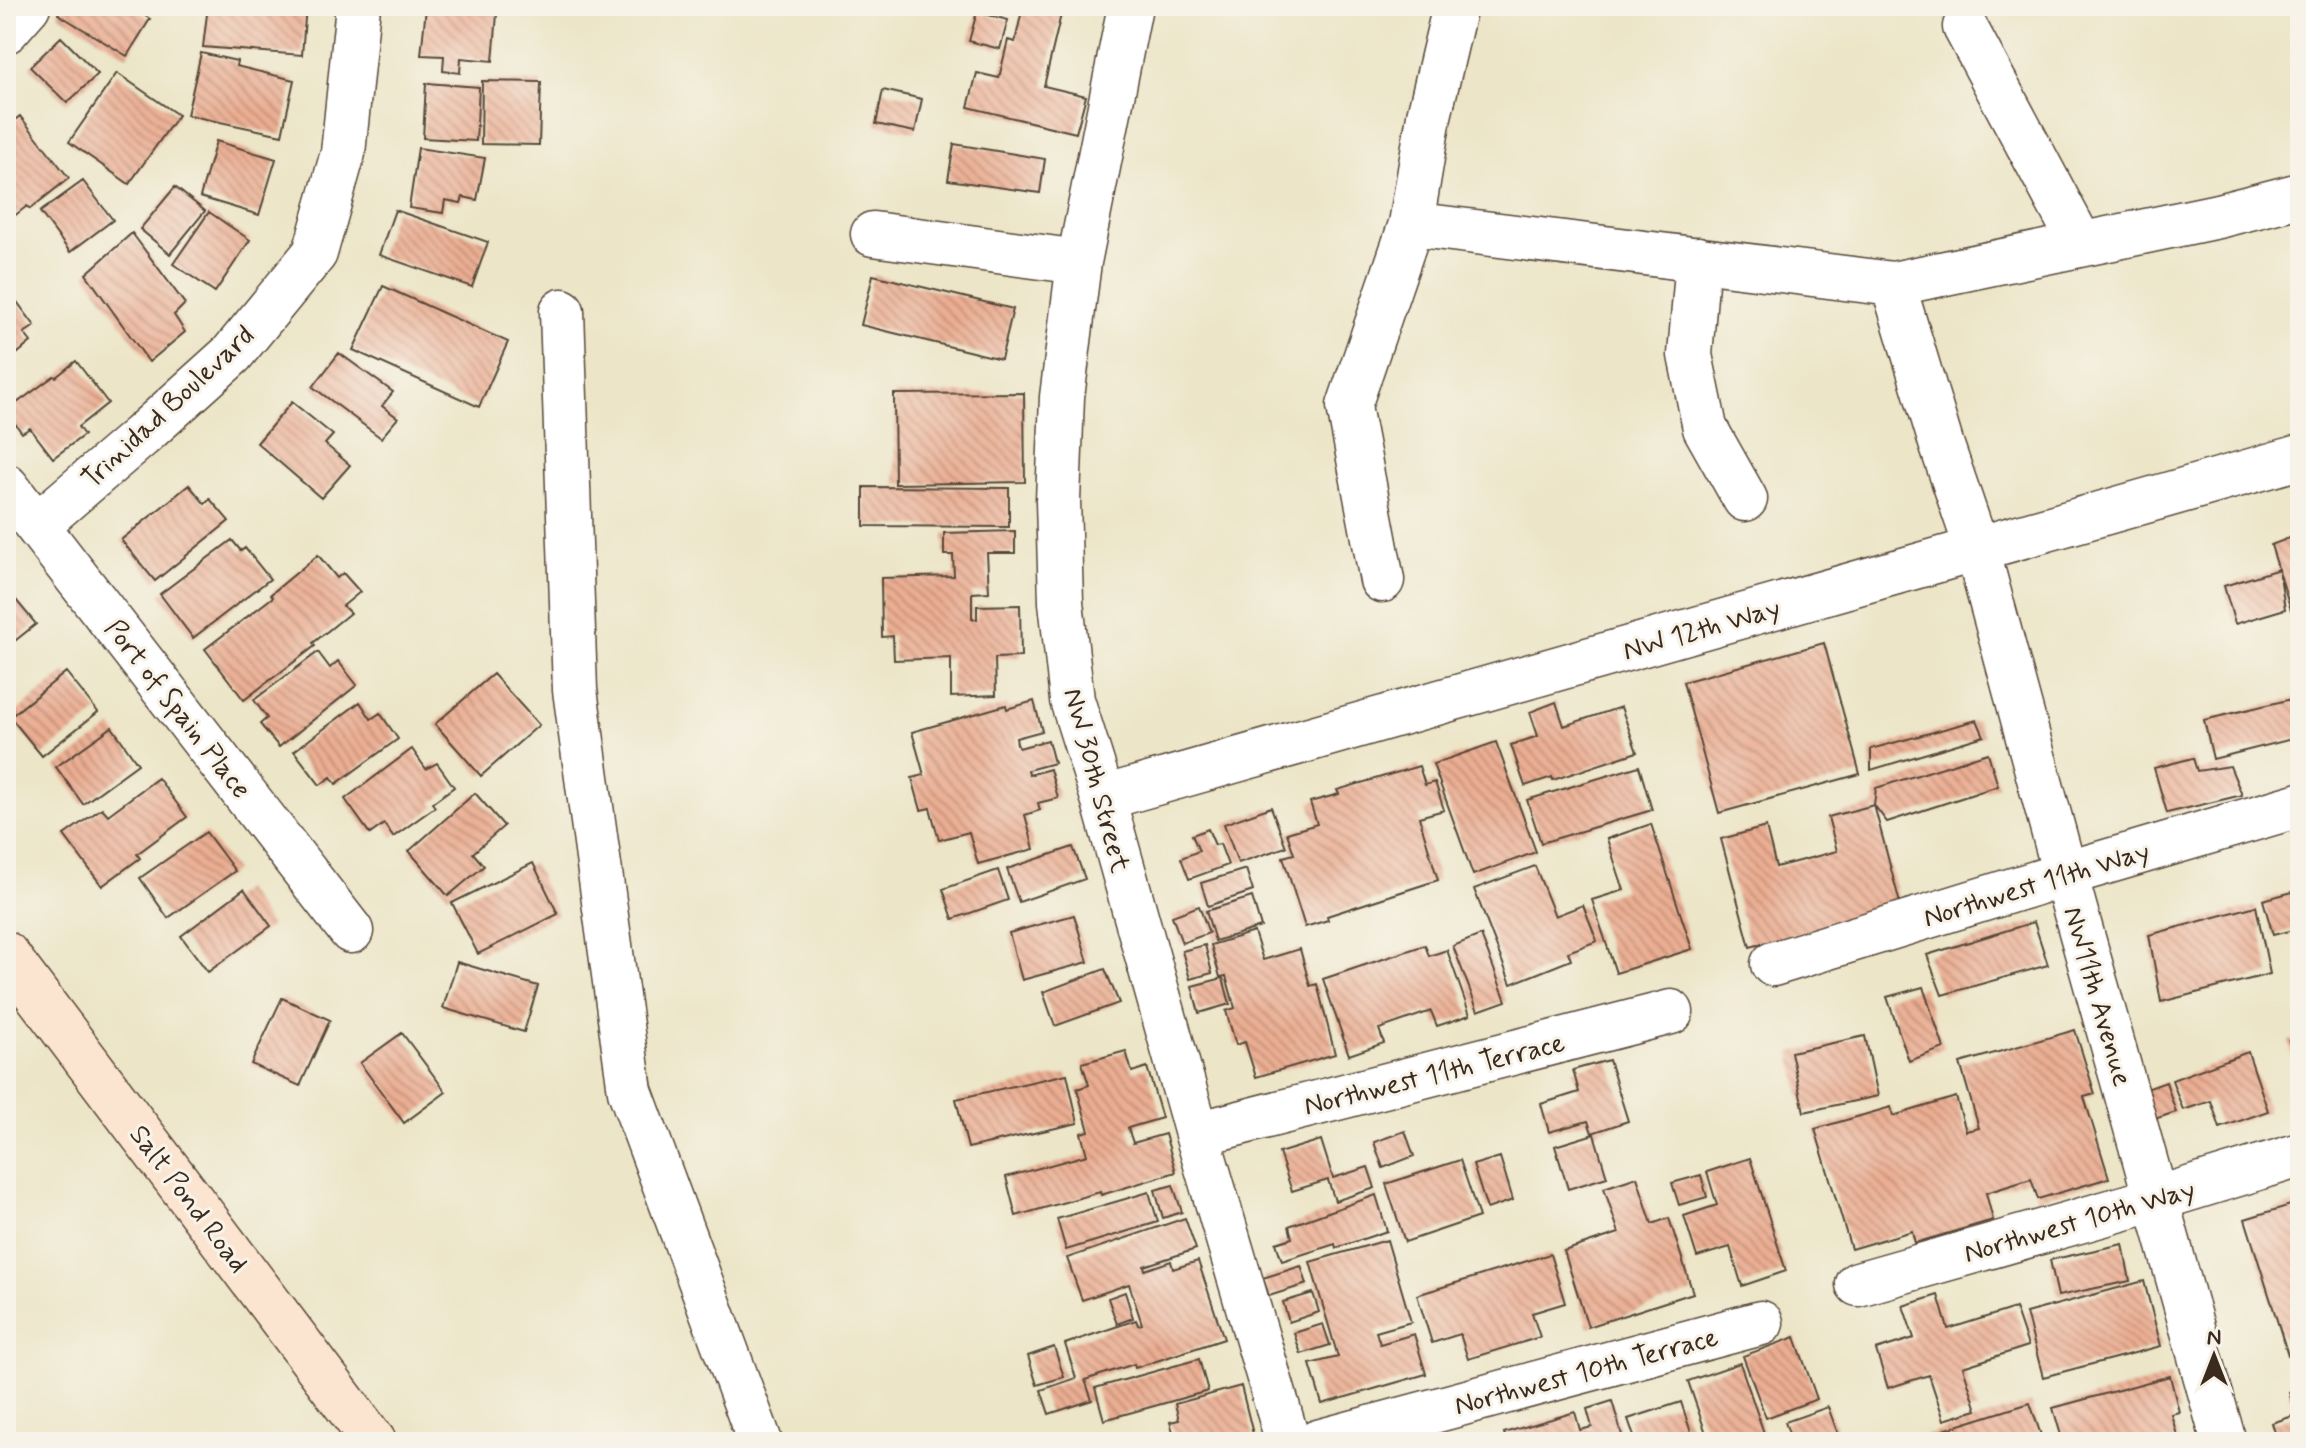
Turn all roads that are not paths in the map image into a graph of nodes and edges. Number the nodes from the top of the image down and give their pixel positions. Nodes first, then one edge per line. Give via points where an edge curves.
1 (28, 6) edge
2 (358, 6) edge
3 (1130, 6) edge
4 (1455, 6) edge
5 (1965, 27) dead end
6 (6, 31) edge
7 (2300, 195) edge
8 (1411, 224) junction
9 (873, 234) dead end
10 (2081, 244) junction
11 (1698, 259) junction
12 (1079, 262) junction
13 (1893, 284) junction
14 (562, 311) dead end
15 (2300, 457) edge
16 (6, 486) edge
17 (1745, 499) dead end
18 (37, 525) junction
19 (1977, 549) junction
20 (1382, 580) dead end
21 (1103, 798) junction
22 (2300, 805) edge
23 (2065, 874) junction
24 (351, 931) dead end
25 (6, 954) edge
26 (1773, 964) dead end
27 (1671, 1012) dead end
28 (1197, 1134) junction
29 (2300, 1155) edge
30 (2156, 1199) junction
31 (1858, 1284) dead end
32 (1761, 1323) dead end
33 (374, 1442) edge
34 (760, 1442) edge
35 (1288, 1442) edge
36 (1318, 1442) edge
37 (2224, 1442) edge

1 - 6 street
2 - 18 street, Trinidad Boulevard via 343,153 315,253 232,354
3 - 12 street, NW 30th Street
4 - 8 street
5 - 10 street
7 - 10 street
8 - 11 street
8 - 20 street via 1349,406
9 - 12 street
10 - 13 street
11 - 13 street
11 - 17 street via 1690,355 1705,428
12 - 21 street, NW 30th Street via 1062,397 1061,602 1072,700
13 - 19 street, NW11th Avenue
14 - 34 street via 575,690 630,1091
15 - 19 street, NW 12th Way
16 - 18 street, Port of Spain Place
18 - 24 street, Port of Spain Place
19 - 21 street, NW 12th Way
19 - 23 street, NW11th Avenue
21 - 28 street, NW 30th Street
22 - 23 street, Northwest 11th Way
23 - 26 street, Northwest 11th Way
23 - 30 street, NW11th Avenue
25 - 33 street, Salt Pond Road
27 - 28 street, Northwest 11th Terrace
28 - 35 street, NW 30th Street
29 - 30 street, Northwest 10th Way
30 - 31 street, Northwest 10th Way
30 - 37 street, NW11th Avenue
32 - 36 street, Northwest 10th Terrace

